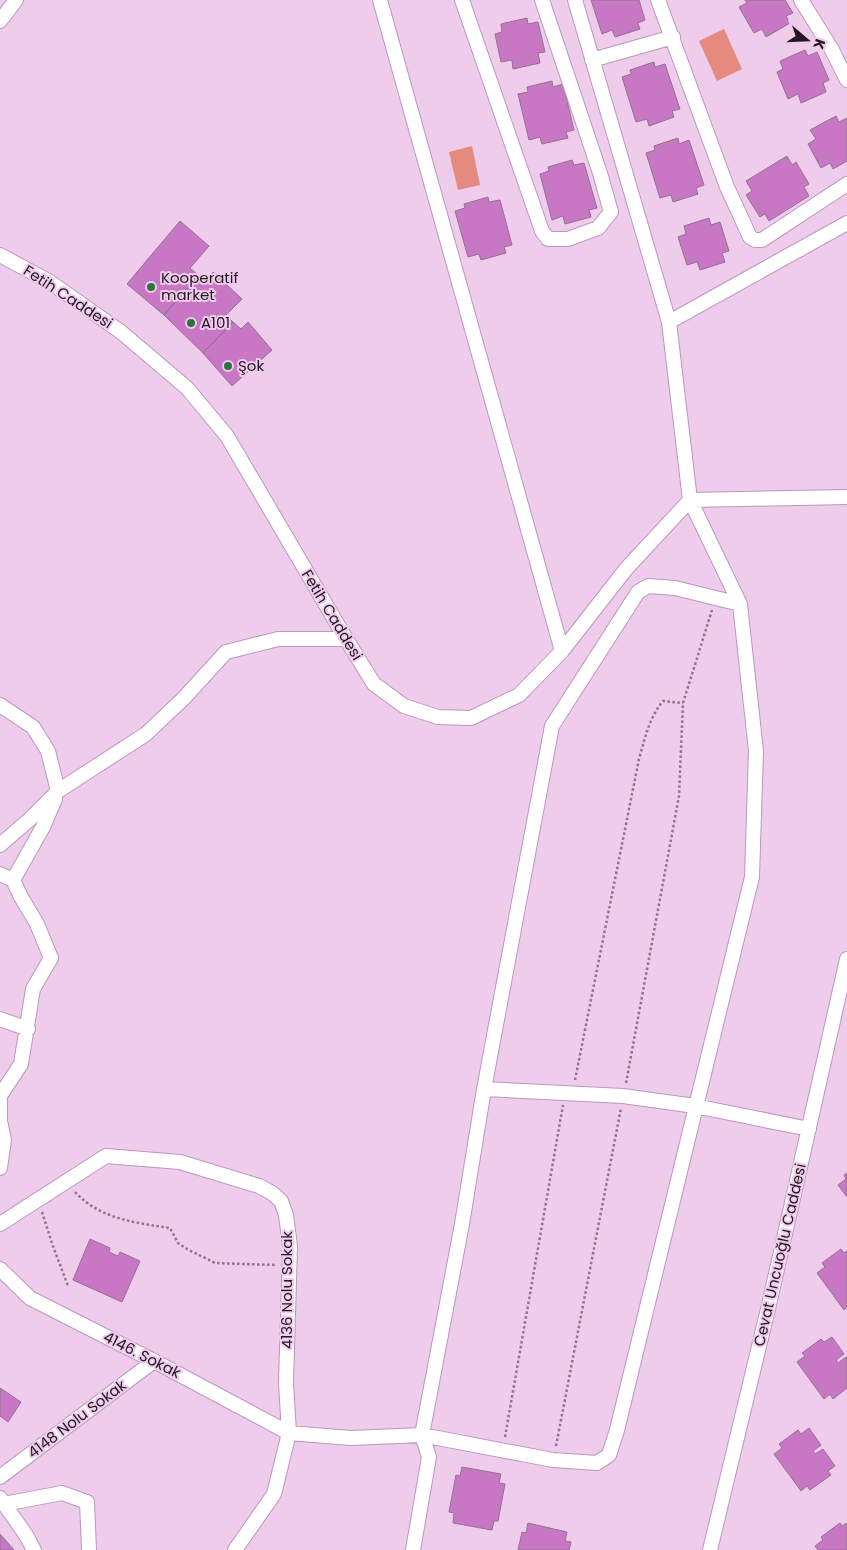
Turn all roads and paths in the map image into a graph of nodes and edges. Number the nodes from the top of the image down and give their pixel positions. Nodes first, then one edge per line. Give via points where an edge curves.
1 (16, 0) edge
2 (380, 0) edge
3 (462, 0) edge
4 (542, 0) edge
5 (575, 0) edge
6 (658, 0) edge
7 (801, 0) edge
8 (0, 21) edge
9 (673, 37) junction
10 (592, 60) junction
11 (847, 80) edge
12 (847, 184) edge
13 (847, 223) edge
14 (0, 255) edge
15 (670, 322) junction
16 (847, 497) edge
17 (690, 500) junction
18 (716, 598) junction
19 (740, 604) junction
20 (346, 639) junction
21 (562, 650) junction
22 (0, 706) edge
23 (58, 791) junction
24 (0, 845) edge
25 (0, 874) edge
26 (13, 880) junction
27 (847, 959) edge
28 (0, 1020) edge
29 (28, 1029) junction
30 (484, 1089) junction
31 (569, 1094) junction
32 (696, 1106) junction
33 (809, 1129) junction
34 (0, 1168) edge
35 (65, 1182) junction
36 (38, 1199) junction
37 (0, 1224) edge
38 (290, 1264) junction
39 (0, 1269) edge
40 (68, 1286) dead end
41 (154, 1360) junction
42 (289, 1433) junction
43 (422, 1435) junction
44 (502, 1451) junction
45 (0, 1477) edge
46 (2, 1501) edge
47 (34, 1550) edge
48 (89, 1550) edge
49 (235, 1550) edge
50 (413, 1550) edge
51 (710, 1550) edge

1 - 8 street
2 - 21 street
3 - 4 street via 542,231 548,240 568,239 598,228 611,212
5 - 10 street
6 - 9 street
7 - 11 street
9 - 10 street
9 - 12 street via 727,187 750,237 762,240
10 - 15 street
13 - 15 street
14 - 20 street, Fetih Caddesi via 50,282 121,332 187,388 226,436
15 - 17 street
16 - 17 street
17 - 19 street
17 - 21 street, Fetih Caddesi via 626,569
18 - 19 street
18 - 30 street via 675,588 648,586 638,592 552,726
18 - 31 path via 683,704 663,701 647,730
19 - 32 street via 756,751 752,877
20 - 21 street, Fetih Caddesi via 374,684 404,706 438,717 471,718 519,695
20 - 23 street via 278,639 226,652 146,734
22 - 23 street via 33,727 48,751
23 - 24 street
23 - 26 street via 43,828
25 - 26 street
26 - 29 street via 38,924 51,958 33,989
27 - 33 street, Cevat Uncuoğlu Caddesi
28 - 29 street
29 - 34 street via 21,1064 0,1096 4,1140
30 - 31 street
30 - 43 street
31 - 32 street via 623,1096
31 - 44 path
32 - 33 street
32 - 44 street via 609,1455 597,1463 553,1460
33 - 51 street, Cevat Uncuoğlu Caddesi
35 - 36 street
35 - 38 path via 100,1212 135,1223 170,1228 178,1243 215,1263
35 - 38 street, 4136 Nolu Sokak via 106,1156 180,1162 260,1186 281,1201 286,1215
36 - 37 street
36 - 40 path
38 - 42 street, 4136 Nolu Sokak via 286,1383
39 - 41 street, 4146. Sokak via 30,1298
41 - 42 street, 4146. Sokak
41 - 45 street, 4148 Nolu Sokak
42 - 43 street via 351,1438
42 - 49 street, 4136 Nolu Sokak via 274,1494
43 - 44 street
43 - 50 street via 429,1458
46 - 47 street
46 - 48 street via 62,1493 87,1502

